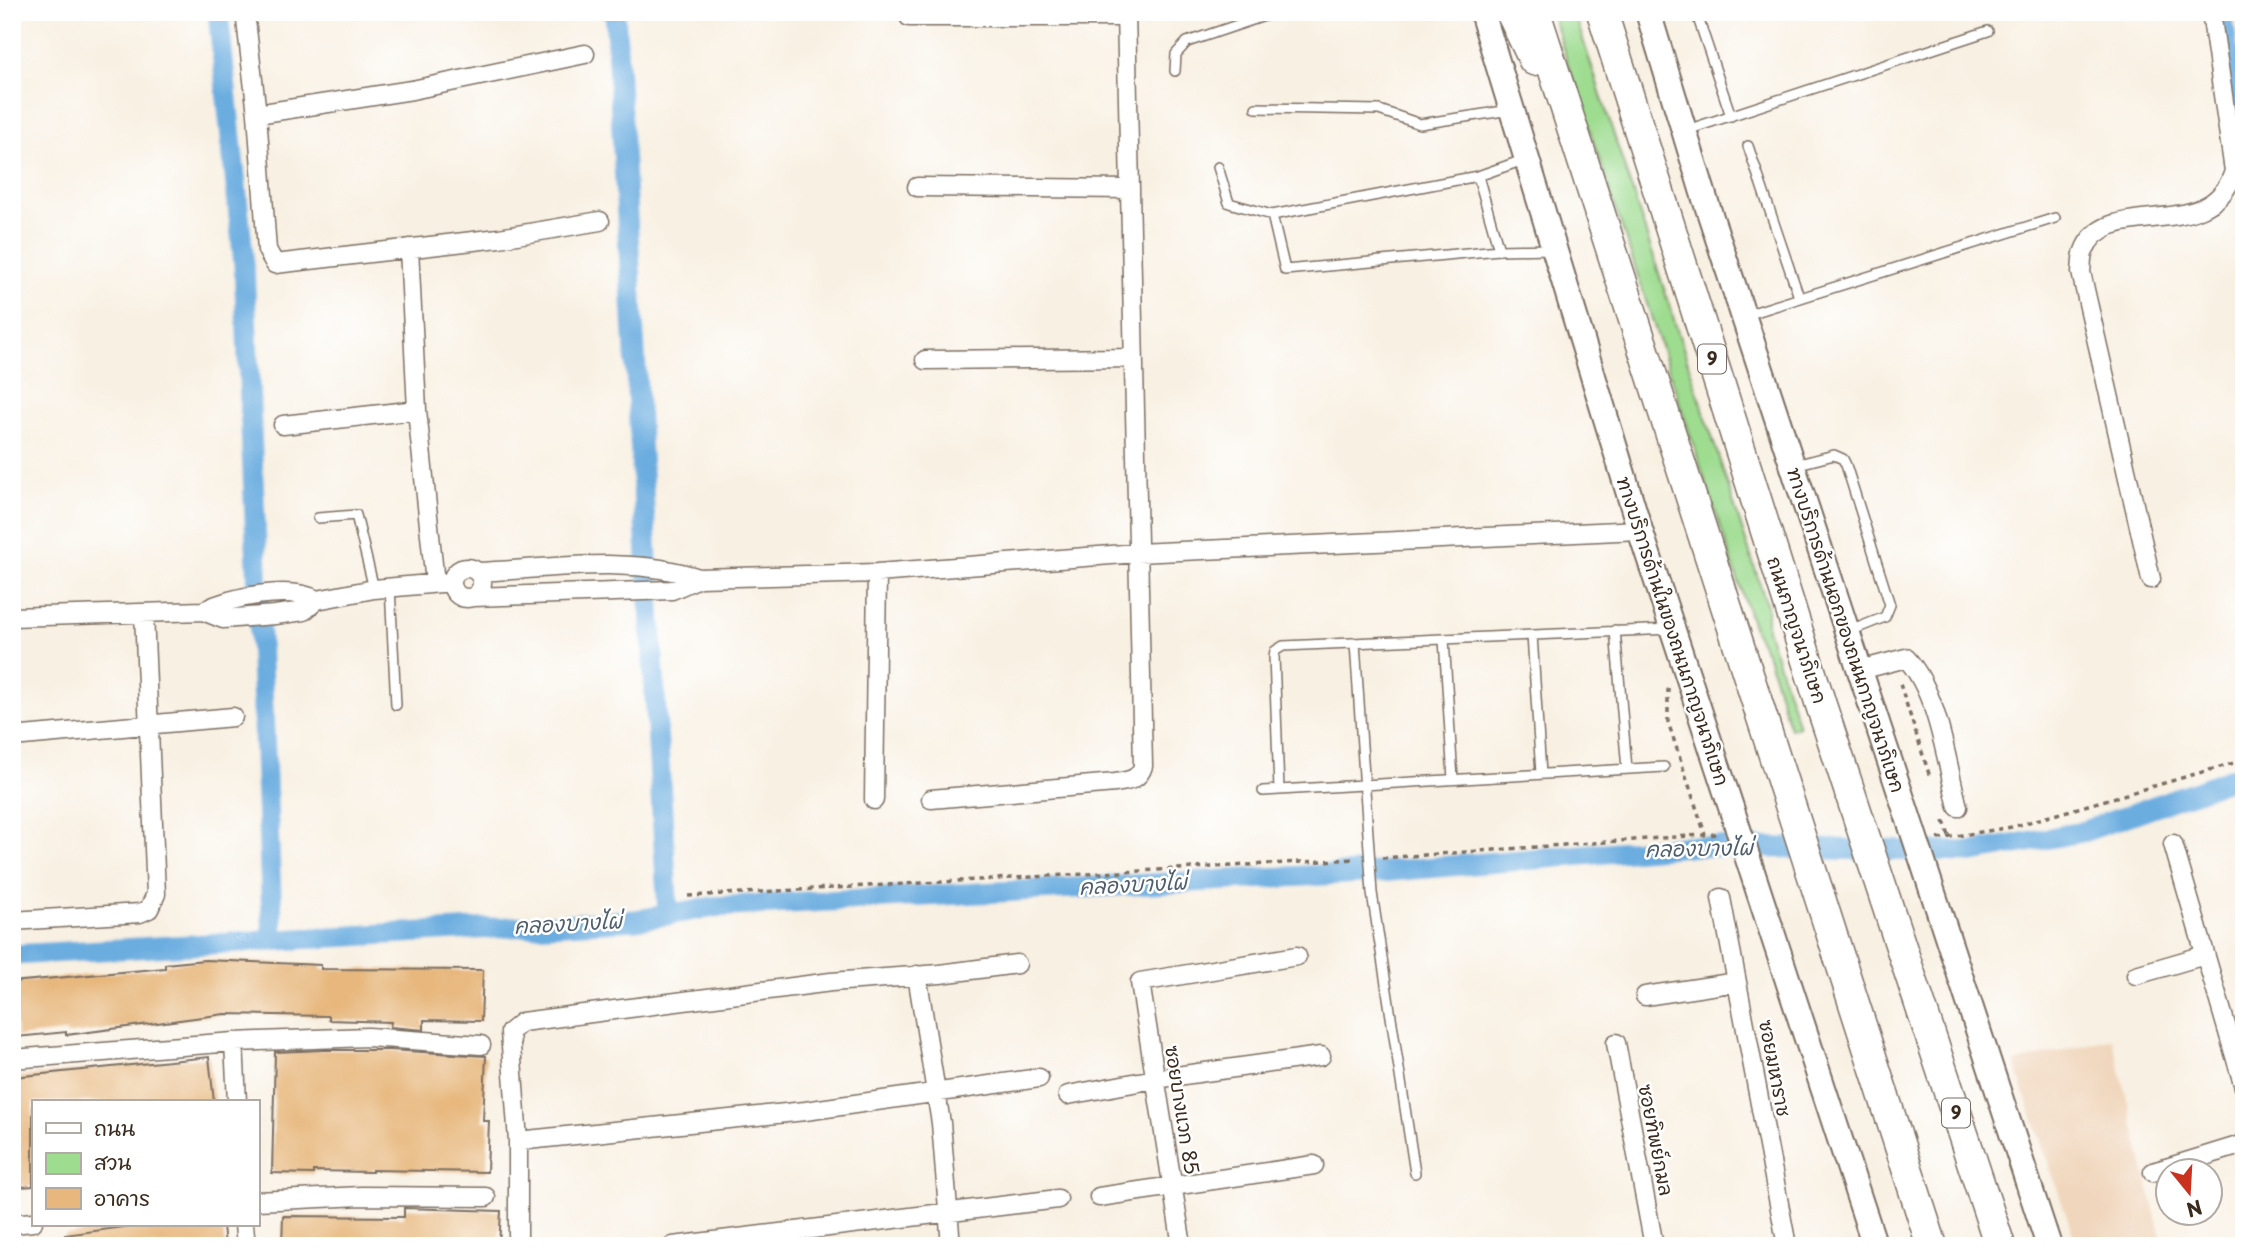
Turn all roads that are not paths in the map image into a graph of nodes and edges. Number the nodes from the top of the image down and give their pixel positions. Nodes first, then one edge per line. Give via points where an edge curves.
1 (245, 12) edge
2 (1276, 12) edge
3 (1482, 12) edge
4 (1511, 12) edge
5 (1535, 12) edge
6 (1602, 12) edge
7 (1648, 12) edge
8 (1696, 12) edge
9 (2211, 12) edge
10 (1126, 15) edge
11 (1256, 15) edge
12 (909, 17) dead end
13 (1988, 31) dead end
14 (585, 54) dead end
15 (1175, 71) dead end
16 (1255, 108) dead end
17 (1512, 110) junction
18 (257, 114) junction
19 (1731, 116) junction
20 (1684, 131) junction
21 (1577, 145) junction
22 (1748, 146) dead end
23 (1526, 159) junction
24 (1218, 167) dead end
25 (1478, 176) junction
26 (917, 187) dead end
27 (1130, 189) junction
28 (1272, 215) junction
29 (2055, 218) dead end
30 (600, 221) dead end
31 (409, 248) junction
32 (1555, 249) junction
33 (1499, 250) junction
34 (1799, 297) junction
35 (1744, 316) junction
36 (1132, 358) junction
37 (925, 360) dead end
38 (417, 410) junction
39 (283, 425) dead end
40 (1793, 466) junction
41 (318, 518) dead end
42 (1640, 530) junction
43 (1137, 553) junction
44 (583, 567) junction
45 (478, 572) junction
46 (877, 573) junction
47 (699, 578) junction
48 (2151, 579) dead end
49 (443, 583) junction
50 (382, 588) junction
51 (583, 592) junction
52 (473, 597) junction
53 (317, 600) junction
54 (203, 611) junction
55 (144, 613) junction
56 (12, 617) edge
57 (1672, 629) junction
58 (1615, 630) junction
59 (1848, 632) junction
60 (1532, 635) junction
61 (1444, 639) junction
62 (1356, 643) junction
63 (1860, 670) junction
64 (396, 705) dead end
65 (233, 718) dead end
66 (148, 724) junction
67 (12, 737) edge
68 (1664, 767) dead end
69 (1628, 769) junction
70 (1541, 774) junction
71 (1453, 779) junction
72 (1363, 785) junction
73 (1279, 790) junction
74 (1263, 791) dead end
75 (931, 799) dead end
76 (874, 800) dead end
77 (1950, 810) road end
78 (2173, 844) dead end
79 (1721, 898) dead end
80 (12, 921) edge
81 (1297, 956) dead end
82 (2205, 956) junction
83 (1017, 964) dead end
84 (917, 975) junction
85 (2136, 975) dead end
86 (1737, 982) junction
87 (1645, 996) dead end
88 (234, 1042) junction
89 (1616, 1042) dead end
90 (481, 1045) dead end
91 (1321, 1056) dead end
92 (12, 1059) edge
93 (1039, 1078) dead end
94 (1156, 1079) junction
95 (2244, 1087) edge
96 (936, 1093) junction
97 (1068, 1095) dead end
98 (237, 1100) edge
99 (518, 1141) junction
100 (2244, 1144) edge
101 (1314, 1165) dead end
102 (2153, 1172) dead end
103 (1415, 1173) dead end
104 (1172, 1184) junction
105 (486, 1197) dead end
106 (1098, 1197) dead end
107 (1058, 1199) dead end
108 (259, 1201) edge
109 (948, 1212) junction
110 (32, 1222) edge
111 (12, 1224) edge
112 (244, 1226) edge
113 (246, 1246) edge
114 (518, 1246) edge
115 (673, 1246) edge
116 (951, 1246) edge
117 (1182, 1246) edge
118 (1654, 1246) edge
119 (1787, 1246) edge
120 (1875, 1246) edge
121 (1932, 1246) edge
122 (2000, 1246) edge
123 (2049, 1246) edge

1 - 18 street
2 - 11 lane
3 - 17 main road, ทางบริการด้านในของถนนกาญจนาภิเษก
4 - 21 highway
5 - 21 highway
6 - 122 highway, ถนนกาญจนาภิเษก / 9 via 1821,705
7 - 20 main road, ทางบริการด้านนอกของถนนกาญจนาภิเษก
8 - 19 lane
9 - 48 street via 2234,171 2229,187 2215,204 2197,211 2115,225 2096,233 2084,251 2081,272
10 - 12 street
10 - 27 street
11 - 15 lane via 1187,42 1176,54
13 - 19 lane
14 - 18 street via 412,90
16 - 17 lane via 1379,110 1420,124
17 - 23 main road, ทางบริการด้านในของถนนกาญจนาภิเษก
18 - 31 street via 267,250 275,264
19 - 20 lane
20 - 35 main road, ทางบริการด้านนอกของถนนกาญจนาภิเษก
21 - 121 highway
22 - 34 lane
23 - 25 lane
23 - 32 main road, ทางบริการด้านในของถนนกาญจนาภิเษก
24 - 28 lane via 1229,203
25 - 28 lane
25 - 33 lane
26 - 27 street
27 - 36 street
28 - 33 lane via 1285,270
29 - 34 lane
30 - 31 street
31 - 38 street
32 - 33 lane
32 - 42 main road, ทางบริการด้านในของถนนกาญจนาภิเษก
34 - 35 lane
35 - 40 main road, ทางบริการด้านนอกของถนนกาญจนาภิเษก
36 - 37 street
36 - 43 street
38 - 39 street
38 - 49 street
40 - 59 main road, ทางบริการด้านนอกของถนนกาญจนาภิเษก
40 - 59 lane via 1833,455 1846,465 1890,606 1885,617
41 - 50 lane via 356,515
42 - 43 street
42 - 57 main road, ทางบริการด้านในของถนนกาญจนาภิเษก
43 - 46 street
43 - 75 street via 1141,774 1115,783
44 - 45 street
44 - 47 street via 672,569
44 - 51 street
45 - 49 street via 464,568
45 - 52 street via 482,585
46 - 47 street
46 - 76 street
47 - 51 street via 672,590
49 - 50 street
49 - 52 street via 458,596
50 - 53 street
50 - 64 lane
51 - 52 street
53 - 54 street via 304,593 239,598
53 - 54 street via 304,611 275,615 223,619
54 - 55 street
55 - 56 street
55 - 66 street
57 - 58 lane
57 - 120 main road, ทางบริการด้านในของถนนกาญจนาภิเษก
58 - 60 lane
58 - 69 lane
59 - 63 main road, ทางบริการด้านนอกของถนนกาญจนาภิเษก
60 - 61 lane
60 - 70 lane
61 - 62 lane
61 - 71 lane
62 - 72 lane
62 - 73 lane via 1283,646 1275,651
63 - 77 street via 1906,658 1920,673 1934,711
63 - 123 main road, ทางบริการด้านนอกของถนนกาญจนาภิเษก
65 - 66 street
66 - 67 street
66 - 80 street via 154,903 140,913
68 - 69 lane
69 - 70 lane
70 - 71 lane
71 - 72 lane
72 - 73 lane
72 - 103 lane via 1372,893
73 - 74 lane
78 - 82 street
79 - 86 street, ซอยมหาราช
81 - 94 street, ซอยบางแวก 85 via 1140,982
82 - 85 street
82 - 95 street
83 - 84 street
84 - 96 street
84 - 99 street via 522,1022 510,1032
86 - 87 street
86 - 119 street, ซอยมหาราช
88 - 90 street via 368,1037
88 - 92 street
88 - 98 street
89 - 118 street, ซอยทิพย์กมล
91 - 94 street
93 - 96 street
94 - 97 street
94 - 104 street, ซอยบางแวก 85
96 - 99 street
96 - 109 street
99 - 114 street
100 - 102 street
101 - 104 street
104 - 106 street
104 - 117 street, ซอยบางแวก 85
105 - 108 street
107 - 109 street
109 - 115 street
109 - 116 street
110 - 111 street
112 - 113 street

